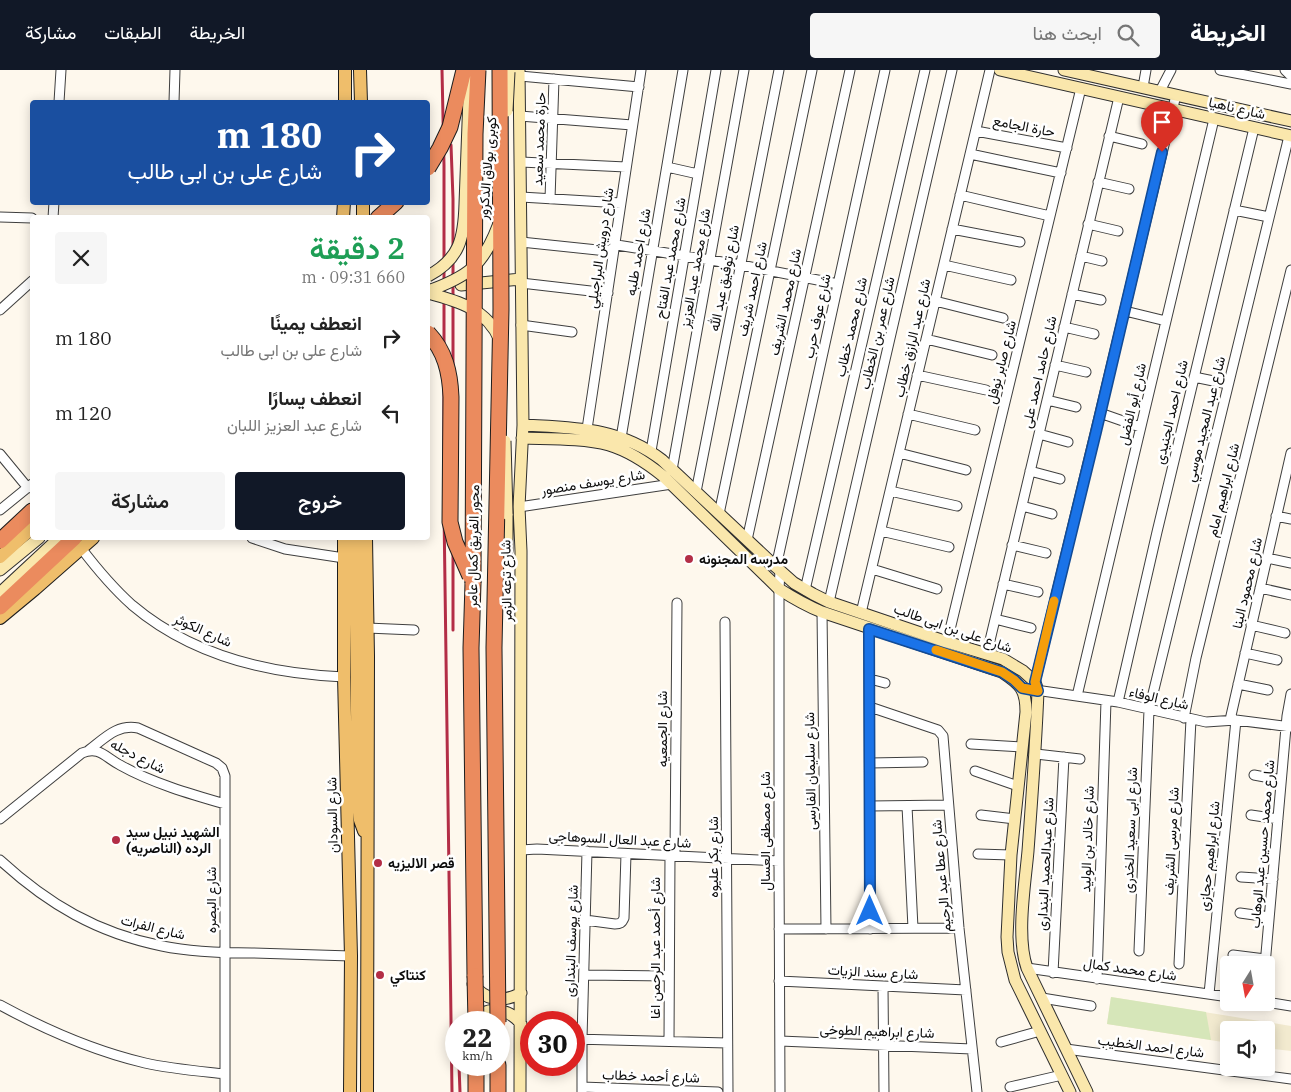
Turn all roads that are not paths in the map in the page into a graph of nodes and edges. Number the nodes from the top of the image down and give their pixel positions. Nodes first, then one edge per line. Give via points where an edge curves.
1 (61, 70) edge
2 (175, 70) edge
3 (345, 70) edge
4 (360, 70) edge
5 (464, 70) edge
6 (470, 70) edge
7 (478, 70) edge
8 (641, 70) edge
9 (683, 70) edge
10 (716, 70) edge
11 (744, 70) edge
12 (779, 70) edge
13 (812, 70) edge
14 (850, 70) edge
15 (885, 70) edge
16 (925, 70) edge
17 (952, 70) edge
18 (990, 70) edge
19 (1000, 70) edge
20 (1064, 70) edge
21 (1146, 70) edge
22 (1170, 70) edge
23 (1285, 70) edge
24 (1226, 71) edge
25 (511, 72) edge
26 (1083, 72) edge
27 (1109, 75) edge
28 (1291, 76) edge
29 (554, 79) junction
30 (1291, 84) edge
31 (639, 87) junction
32 (1142, 87) junction
33 (1081, 88) junction
34 (1160, 91) junction
35 (1176, 95) junction
36 (1118, 97) junction
37 (59, 100) edge
38 (174, 100) edge
39 (345, 100) edge
40 (361, 100) edge
41 (1172, 109) junction
42 (520, 116) junction
43 (1214, 118) junction
44 (553, 119) junction
45 (1291, 121) edge
46 (632, 125) junction
47 (1254, 128) junction
48 (976, 131) junction
49 (1109, 136) junction
50 (1290, 136) edge
51 (1142, 144) dead end
52 (1067, 148) junction
53 (970, 154) junction
54 (521, 162) junction
55 (551, 163) junction
56 (430, 165) edge
57 (626, 167) junction
58 (667, 168) junction
59 (1061, 172) junction
60 (698, 174) junction
61 (1098, 182) junction
62 (1129, 189) dead end
63 (960, 195) junction
64 (521, 198) junction
65 (550, 199) junction
66 (621, 203) junction
67 (393, 205) edge
68 (1234, 210) junction
69 (381, 215) edge
70 (0, 216) edge
71 (1050, 216) junction
72 (1269, 217) junction
73 (30, 218) edge
74 (1088, 224) junction
75 (952, 229) junction
76 (1118, 231) dead end
77 (521, 242) junction
78 (1020, 242) dead end
79 (615, 246) junction
80 (652, 251) junction
81 (684, 256) junction
82 (1081, 256) junction
83 (710, 260) junction
84 (1102, 261) dead end
85 (944, 264) junction
86 (741, 265) junction
87 (1291, 270) edge
88 (770, 271) junction
89 (430, 275) edge
90 (805, 278) junction
91 (1012, 280) dead end
92 (521, 281) junction
93 (30, 283) edge
94 (838, 284) junction
95 (461, 285) dead end
96 (430, 291) edge
97 (430, 293) edge
98 (608, 293) junction
99 (1072, 294) junction
100 (1101, 300) dead end
101 (935, 301) junction
102 (0, 310) edge
103 (1124, 311) junction
104 (1003, 318) dead end
105 (1166, 321) junction
106 (521, 325) junction
107 (1064, 327) junction
108 (572, 332) dead end
109 (1094, 334) dead end
110 (430, 336) edge
111 (926, 339) junction
112 (992, 355) dead end
113 (1055, 364) junction
114 (1086, 372) dead end
115 (917, 375) junction
116 (1194, 377) junction
117 (1228, 384) junction
118 (986, 390) dead end
119 (1047, 400) junction
120 (1076, 407) dead end
121 (1100, 413) junction
122 (908, 414) junction
123 (523, 425) junction
124 (1140, 427) junction
125 (587, 430) junction
126 (975, 430) dead end
127 (1039, 434) junction
128 (522, 438) junction
129 (621, 438) junction
130 (1068, 442) dead end
131 (651, 451) junction
132 (899, 453) junction
133 (1291, 453) edge
134 (0, 454) edge
135 (672, 470) junction
136 (966, 470) dead end
137 (1289, 470) edge
138 (1030, 471) junction
139 (1060, 479) dead end
140 (672, 484) junction
141 (30, 486) edge
142 (696, 492) junction
143 (890, 492) junction
144 (1280, 499) junction
145 (1291, 502) edge
146 (957, 506) dead end
147 (1022, 506) junction
148 (519, 507) junction
149 (0, 510) edge
150 (30, 513) edge
151 (719, 514) junction
152 (1052, 514) dead end
153 (1276, 516) junction
154 (1291, 519) edge
155 (30, 530) edge
156 (881, 531) junction
157 (37, 540) edge
158 (57, 540) edge
159 (258, 540) edge
160 (344, 540) edge
161 (355, 540) edge
162 (366, 540) edge
163 (747, 540) junction
164 (0, 541) edge
165 (78, 543) edge
166 (1012, 545) junction
167 (949, 547) dead end
168 (507, 551) dead end
169 (1046, 553) dead end
170 (0, 557) edge
171 (344, 558) junction
172 (1267, 558) junction
173 (1291, 563) edge
174 (778, 569) junction
175 (872, 569) junction
176 (0, 570) edge
177 (473, 583) junction
178 (1003, 584) junction
179 (1260, 588) junction
180 (778, 589) junction
181 (937, 589) dead end
182 (805, 590) junction
183 (1038, 592) dead end
184 (0, 593) edge
185 (1291, 596) edge
186 (677, 602) dead end
187 (830, 602) junction
188 (0, 607) edge
189 (822, 612) junction
190 (861, 613) junction
191 (0, 618) edge
192 (995, 619) junction
193 (725, 622) dead end
194 (1251, 625) junction
195 (367, 628) junction
196 (1030, 628) dead end
197 (869, 629) junction
198 (414, 630) dead end
199 (1285, 633) dead end
200 (947, 642) junction
201 (987, 653) junction
202 (1245, 653) junction
203 (1277, 660) dead end
204 (344, 678) junction
205 (870, 679) junction
206 (885, 683) dead end
207 (1238, 684) junction
208 (1036, 686) junction
209 (1022, 688) junction
210 (1268, 690) dead end
211 (1291, 694) edge
212 (1077, 696) junction
213 (1106, 701) junction
214 (1118, 702) junction
215 (870, 707) junction
216 (1149, 710) junction
217 (1188, 719) junction
218 (1233, 720) junction
219 (1289, 727) edge
220 (971, 744) dead end
221 (1022, 747) junction
222 (89, 750) junction
223 (1036, 754) junction
224 (1064, 757) junction
225 (1080, 759) dead end
226 (923, 762) dead end
227 (870, 763) junction
228 (976, 771) dead end
229 (1254, 776) dead end
230 (1281, 780) junction
231 (1018, 786) junction
232 (225, 804) junction
233 (948, 805) junction
234 (870, 806) junction
235 (908, 806) junction
236 (981, 815) dead end
237 (1251, 815) dead end
238 (0, 819) edge
239 (1014, 819) junction
240 (1278, 819) junction
241 (368, 838) junction
242 (521, 850) junction
243 (587, 851) junction
244 (626, 854) junction
245 (978, 854) dead end
246 (672, 855) junction
247 (1010, 855) junction
248 (726, 858) junction
249 (0, 860) edge
250 (778, 862) junction
251 (1241, 877) dead end
252 (1272, 879) junction
253 (1240, 913) dead end
254 (1269, 917) junction
255 (585, 920) junction
256 (913, 928) junction
257 (959, 928) junction
258 (779, 929) junction
259 (826, 929) junction
260 (870, 929) junction
261 (1138, 951) dead end
262 (225, 953) junction
263 (1233, 955) dead end
264 (351, 956) junction
265 (1238, 956) edge
266 (1266, 956) edge
267 (1179, 964) dead end
268 (1027, 968) junction
269 (1053, 973) junction
270 (584, 975) junction
271 (669, 976) junction
272 (1097, 979) junction
273 (471, 980) dead end
274 (780, 981) junction
275 (883, 986) junction
276 (966, 990) junction
277 (521, 993) junction
278 (1209, 994) junction
279 (1220, 996) edge
280 (1042, 998) junction
281 (1275, 1003) edge
282 (0, 1005) edge
283 (1090, 1006) dead end
284 (1291, 1006) edge
285 (474, 1011) edge
286 (498, 1011) edge
287 (521, 1011) edge
288 (581, 1011) edge
289 (510, 1014) edge
290 (520, 1023) edge
291 (1040, 1031) junction
292 (585, 1039) edge
293 (668, 1041) junction
294 (780, 1041) junction
295 (1001, 1042) dead end
296 (727, 1043) junction
297 (883, 1045) junction
298 (972, 1049) junction
299 (1066, 1049) junction
300 (225, 1074) junction
301 (1062, 1075) junction
302 (476, 1076) edge
303 (498, 1076) edge
304 (522, 1076) edge
305 (581, 1076) edge
306 (1291, 1079) edge
307 (1010, 1087) dead end
308 (582, 1089) edge
309 (225, 1092) edge
310 (350, 1092) edge
311 (367, 1092) edge
312 (476, 1092) edge
313 (498, 1092) edge
314 (520, 1092) edge
315 (718, 1092) edge
316 (728, 1092) edge
317 (780, 1092) edge
318 (884, 1092) edge
319 (977, 1092) edge
320 (1070, 1092) edge
321 (1087, 1092) edge

1 - 37 street
2 - 38 street
3 - 39 main road
4 - 40 main road
5 - 56 highway, bridge via 450,126
6 - 89 street, كوبرى بولاق الدكرور, bridge via 462,237 447,262
7 - 177 highway, محور الفريق كمال عامر, bridge
8 - 31 street, شارع درويش البراجيلي
9 - 58 street, شارع احمد طلبه
10 - 60 street, شارع محمد عبد الفتاح
11 - 83 street, شارع محمد عبد العزيز
12 - 86 street, شارع توفيق عبد الله
13 - 88 street, شارع احمد شريف
14 - 90 street, شارع محمد الشريف
15 - 94 street, شارع عوف حرب
16 - 182 street, شارع محمد خطاب
17 - 187 street, شارع عمر بن الخطاب
18 - 48 street, شارع عبد الرازق خطاب
19 - 33 street, شارع ناهيا
20 - 26 street, شارع ناهيا
21 - 32 street
22 - 34 street
23 - 28 street
24 - 30 street
25 - 29 street
25 - 42 street, شارع ترعه الزمر
25 - 96 street, كوبرى بولاق الدكرور, bridge via 499,223 484,256 471,269
25 - 286 highway, محور الفريق كمال عامر, bridge via 494,648
26 - 27 street, شارع ناهيا
27 - 32 street, شارع ناهيا
29 - 31 street
29 - 44 street, حارة محمد سعيد
31 - 46 street, شارع درويش البراجيلي
32 - 34 street, شارع ناهيا
33 - 36 street, شارع ناهيا
33 - 52 street, شارع صابر نوفل
34 - 35 street, شارع ناهيا
35 - 41 street
35 - 45 street, شارع ناهيا
36 - 41 street, شارع ناهيا
36 - 49 street, شارع حامد احمد على
41 - 43 street, شارع ناهيا
41 - 103 street
42 - 44 street
42 - 54 street, شارع ترعه الزمر
43 - 47 street, شارع ناهيا
43 - 105 street, شارع أبو الفضل
44 - 46 street
44 - 55 street, حارة محمد سعيد
46 - 57 street, شارع درويش البراجيلي
47 - 50 street, شارع ناهيا
47 - 68 street, شارع احمد الجنيدى
48 - 52 street, حارة الجامع
48 - 53 street, شارع عبد الرازق خطاب
49 - 51 street
49 - 61 street, شارع حامد احمد على
50 - 72 street, شارع عبد المجيد موسي
52 - 59 street, شارع صابر نوفل
53 - 59 street
53 - 63 street, شارع عبد الرازق خطاب
54 - 55 street
54 - 64 street, شارع ترعه الزمر
55 - 57 street
55 - 65 street, حارة محمد سعيد
57 - 66 street, شارع درويش البراجيلي
58 - 60 street
58 - 80 street, شارع احمد طلبه
59 - 71 street, شارع صابر نوفل
60 - 81 street, شارع محمد عبد الفتاح
61 - 62 street
61 - 74 street, شارع حامد احمد على
63 - 71 street
63 - 75 street, شارع عبد الرازق خطاب
64 - 65 street
64 - 77 street, شارع ترعه الزمر
65 - 66 street
66 - 79 street, شارع درويش البراجيلي
67 - 69 highway
68 - 72 street
68 - 116 street, شارع احمد الجنيدى
70 - 73 street
71 - 200 street, شارع صابر نوفل
72 - 117 street, شارع عبد المجيد موسي
74 - 76 street
74 - 82 street, شارع حامد احمد على
75 - 78 street
75 - 85 street, شارع عبد الرازق خطاب
77 - 79 street via 607,251
77 - 92 street, شارع ترعه الزمر
79 - 80 street
79 - 98 street, شارع درويش البراجيلي
80 - 81 street
80 - 129 street, شارع احمد طلبه
81 - 83 street
81 - 131 street, شارع محمد عبد الفتاح
82 - 84 street
82 - 99 street, شارع حامد احمد على
83 - 86 street
83 - 135 street, شارع محمد عبد العزيز
85 - 91 street
85 - 101 street, شارع عبد الرازق خطاب
86 - 88 street
86 - 142 street, شارع توفيق عبد الله
87 - 217 street, شارع ابراهيم امام via 1198,649
88 - 90 street
88 - 151 street, شارع احمد شريف
90 - 94 street
90 - 163 street, شارع محمد الشريف
92 - 95 street
92 - 98 street
92 - 106 street, شارع ترعه الزمر
93 - 102 street
94 - 174 street, شارع عوف حرب
97 - 168 street, bridge via 480,313 500,340 504,364
98 - 125 street, شارع درويش البراجيلي
99 - 100 street
99 - 107 street, شارع حامد احمد على
101 - 104 street
101 - 111 street, شارع عبد الرازق خطاب
103 - 105 street
103 - 121 street
105 - 124 street, شارع أبو الفضل
106 - 108 street via 538,323
106 - 123 street, شارع ترعه الزمر
107 - 109 street
107 - 113 street, شارع حامد احمد على
110 - 177 highway, bridge via 440,349 449,377 450,522
111 - 112 street
111 - 115 street, شارع عبد الرازق خطاب
113 - 114 street
113 - 119 street, شارع حامد احمد على
115 - 118 street
115 - 122 street, شارع عبد الرازق خطاب
116 - 117 street
116 - 214 street, شارع احمد الجنيدى
117 - 216 street, شارع عبد المجيد موسي
119 - 120 street
119 - 127 street, شارع حامد احمد على
121 - 124 street
121 - 208 street
122 - 126 street
122 - 132 street, شارع عبد الرازق خطاب
123 - 125 street, شارع على بن ابى طالب
123 - 128 street, شارع ترعه الزمر
124 - 212 street, شارع أبو الفضل
125 - 129 street, شارع على بن ابى طالب
127 - 130 street
127 - 138 street, شارع حامد احمد على
128 - 140 street, شارع على بن ابى طالب via 609,445 645,462
128 - 148 street, شارع ترعه الزمر
129 - 131 street, شارع على بن ابى طالب
131 - 135 street, شارع على بن ابى طالب
132 - 136 street
132 - 143 street, شارع عبد الرازق خطاب
133 - 137 street, شارع محمود البنا
134 - 141 street
135 - 142 street, شارع على بن ابى طالب
137 - 144 street, شارع محمود البنا
138 - 139 street
138 - 147 street, شارع حامد احمد على
140 - 148 street, شارع يوسف منصور
140 - 180 street, شارع على بن ابى طالب
141 - 149 street
142 - 151 street, شارع على بن ابى طالب
143 - 146 street
143 - 156 street, شارع عبد الرازق خطاب
144 - 145 street
144 - 153 street, شارع محمود البنا
147 - 152 street
147 - 166 street, شارع حامد احمد على
148 - 242 street, شارع ترعه الزمر
150 - 164 highway
151 - 163 street, شارع على بن ابى طالب
153 - 154 street
153 - 172 street, شارع محمود البنا
155 - 170 main road
156 - 167 street
156 - 175 street, شارع عبد الرازق خطاب
157 - 176 street
158 - 184 street
159 - 171 street via 285,549
160 - 171 main road, شارع السودان
161 - 241 main road via 358,795 360,820
162 - 195 main road
163 - 174 street, شارع على بن ابى طالب
165 - 188 highway
165 - 191 main road via 35,589
165 - 204 street, شارع الكوثر via 103,576 132,605 183,639 263,667
166 - 169 street
166 - 178 street, شارع حامد احمد على
171 - 204 main road, شارع السودان
172 - 173 street
172 - 179 street, شارع محمود البنا
174 - 180 street, شارع مصطفى العسال
174 - 182 street, شارع على بن ابى طالب
175 - 181 street
175 - 190 street, شارع عبد الرازق خطاب
177 - 285 highway, محور الفريق كمال عامر, bridge via 470,648
178 - 183 street
178 - 192 street, شارع حامد احمد على
179 - 185 street
179 - 194 street, شارع محمود البنا
180 - 189 street, شارع على بن ابى طالب
180 - 250 street, شارع مصطفى العسال
182 - 187 street, شارع على بن ابى طالب
186 - 246 street, شارع الجمعيه
187 - 190 street, شارع على بن ابى طالب
189 - 197 street, شارع على بن ابى طالب
189 - 259 street, شارع سليمان الفارسى
190 - 200 street, شارع على بن ابى طالب
192 - 196 street
192 - 201 street, شارع حامد احمد على
193 - 248 street, شارع بكر عليوه
194 - 199 street
194 - 202 street, شارع محمود البنا
195 - 198 street
195 - 241 main road
197 - 205 street
197 - 209 street, شارع على بن ابى طالب via 1002,672
200 - 201 street, شارع على بن ابى طالب
201 - 208 street, شارع على بن ابى طالب via 1013,664
202 - 203 street
202 - 207 street, شارع محمود البنا
204 - 264 main road, شارع السودان
205 - 206 street
205 - 215 street
207 - 210 street
207 - 218 street, شارع محمود البنا
208 - 209 street, شارع الوفاء
208 - 212 street, شارع الوفاء
208 - 223 street
209 - 221 street via 1026,704
211 - 219 street, شارع محمد حسين عبد الوهاب
212 - 213 street, شارع الوفاء
213 - 214 street, شارع الوفاء
213 - 272 street, شارع خالد بن الوليد
214 - 216 street, شارع الوفاء
215 - 227 street
215 - 233 street, شارع عطا عبد الرحيم via 941,733
216 - 217 street, شارع الوفاء
216 - 261 street, شارع ابى سعيد الخدرى
217 - 218 street, شارع الوفاء
217 - 267 street, شارع مرسى الشريف
218 - 219 street, شارع الوفاء
218 - 278 street, شارع ابراهيم حجازى
219 - 230 street, شارع محمد حسين عبد الوهاب
220 - 221 street
221 - 231 street
222 - 232 street, شارع دجله via 98,750 120,765 154,780
222 - 232 street, شارع البصره via 118,729 138,728 216,762 225,776
222 - 238 street, شارع دجله
223 - 224 street
223 - 268 street via 1022,934 1023,958
224 - 225 street
224 - 269 street, شارع عبدالحميد البندارى
226 - 227 street
227 - 234 street
228 - 231 street
229 - 230 street
230 - 240 street, شارع محمد حسين عبد الوهاب
231 - 239 street
232 - 262 street, شارع البصره
233 - 235 street
233 - 257 street, شارع عطا عبد الرحيم
234 - 235 street
234 - 260 street
235 - 256 street
236 - 239 street
237 - 240 street
239 - 247 street
240 - 252 street, شارع محمد حسين عبد الوهاب
241 - 311 main road
242 - 243 street, شارع عبد العال السوهاجى
242 - 277 street, شارع ترعه الزمر
243 - 244 street, شارع عبد العال السوهاجى
243 - 255 street, شارع يوسف البندارى
244 - 246 street, شارع عبد العال السوهاجى
244 - 255 street via 622,922
245 - 247 street
246 - 248 street, شارع عبد العال السوهاجى
246 - 271 street, شارع أحمد عبد الرحمن اغا
247 - 291 street via 1008,952 1015,980
248 - 250 street, شارع عبد العال السوهاجى
248 - 296 street, شارع بكر عليوه
249 - 262 street, شارع الفرات via 48,899 103,928 162,946
250 - 258 street, شارع مصطفى العسال
251 - 252 street
252 - 254 street, شارع محمد حسين عبد الوهاب
253 - 254 street
254 - 266 street, شارع محمد حسين عبد الوهاب
255 - 270 street, شارع يوسف البندارى
256 - 257 street
256 - 260 street
257 - 276 street, شارع عطا عبد الرحيم
258 - 259 street
258 - 274 street, شارع مصطفى العسال
259 - 260 street
262 - 264 street, شارع الفرات
262 - 300 street, شارع البصره
263 - 265 street
264 - 310 main road, شارع السودان
268 - 269 street, شارع محمد كمال
268 - 280 street
269 - 272 street, شارع محمد كمال
270 - 271 street
270 - 288 street, شارع يوسف البندارى
271 - 293 street, شارع أحمد عبد الرحمن اغا
272 - 278 street, شارع محمد كمال
273 - 277 street via 477,990 492,999 510,999
274 - 275 street, شارع سند الزيات
274 - 294 street, شارع مصطفى العسال
275 - 276 street, شارع سند الزيات
275 - 297 street
276 - 298 street, شارع عطا عبد الرحيم
277 - 287 street, شارع ترعه الزمر
278 - 279 street, شارع محمد كمال
280 - 283 street
280 - 299 street
281 - 284 street
282 - 300 street via 43,1027 108,1053 146,1063
289 - 290 street
291 - 295 street
291 - 301 street
292 - 293 street
293 - 296 street
294 - 297 street, شارع ابراهيم الطوخى
294 - 317 street, شارع مصطفى العسال
296 - 316 street, شارع بكر عليوه
297 - 298 street, شارع ابراهيم الطوخى
297 - 318 street
298 - 319 street, شارع عطا عبد الرحيم
299 - 306 street, شارع احمد الخطيب
299 - 321 street
300 - 309 street, شارع البصره
301 - 307 street
301 - 320 street
302 - 312 highway
303 - 313 highway
304 - 314 street, شارع ترعه الزمر
305 - 308 street, شارع يوسف البندارى
308 - 315 street, شارع أحمد خطاب

